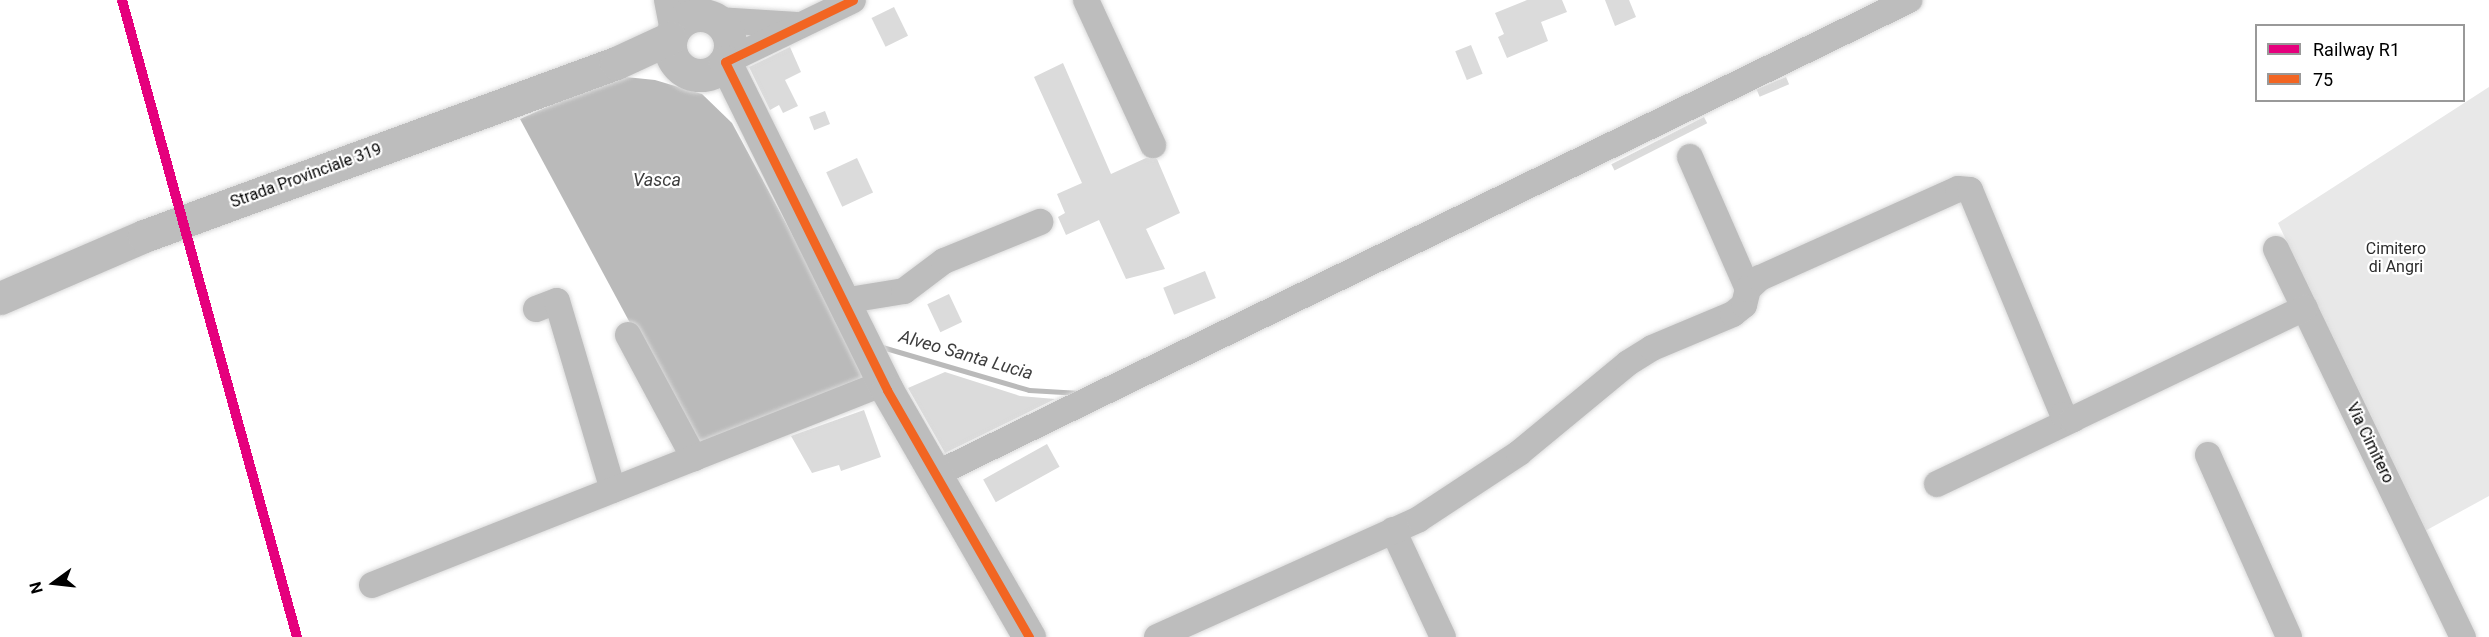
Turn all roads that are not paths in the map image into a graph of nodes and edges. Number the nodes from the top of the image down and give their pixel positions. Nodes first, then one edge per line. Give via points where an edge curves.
1 (853, 0) edge
2 (1086, 0) edge
3 (1909, 0) edge
4 (706, 12) edge
5 (670, 23) edge
6 (804, 26) junction
7 (725, 62) junction
8 (616, 63) junction
9 (687, 72) junction
10 (761, 139) junction
11 (1153, 145) dead end
12 (1690, 157) dead end
13 (1041, 222) dead end
14 (2276, 249) dead end
15 (1748, 289) junction
16 (0, 298) edge
17 (843, 301) junction
18 (2305, 308) junction
19 (536, 309) dead end
20 (628, 336) dead end
21 (884, 383) junction
22 (2073, 418) junction
23 (2208, 455) dead end
24 (694, 458) junction
25 (934, 475) junction
26 (1937, 484) dead end
27 (613, 490) junction
28 (1393, 530) junction
29 (372, 585) dead end
30 (1029, 637) edge
31 (1157, 637) edge
32 (1443, 637) edge
33 (2289, 637) edge
34 (2463, 637) edge

1 - 6 street
2 - 11 street
3 - 25 street
4 - 5 main road
4 - 6 street
4 - 7 main road via 729,39
5 - 8 main road, Strada Provinciale 319
5 - 9 main road via 671,55
6 - 7 street
7 - 9 main road via 709,75
7 - 10 main road
8 - 9 main road
8 - 16 main road, Strada Provinciale 319 via 144,236
9 - 10 main road
10 - 17 main road
12 - 15 street
13 - 17 street via 944,261 904,291
14 - 18 street, Via Cimitero
15 - 22 street via 1760,278 1958,189 1970,190 2063,415
15 - 28 street via 1744,305 1733,314 1652,348 1628,363 1520,453 1419,519
17 - 21 main road
18 - 22 street
18 - 34 street, Via Cimitero
19 - 27 street via 557,301
20 - 24 street
21 - 24 street
21 - 25 main road
22 - 26 street
23 - 33 street
24 - 27 street
25 - 30 main road
27 - 29 street
28 - 31 street
28 - 32 street

